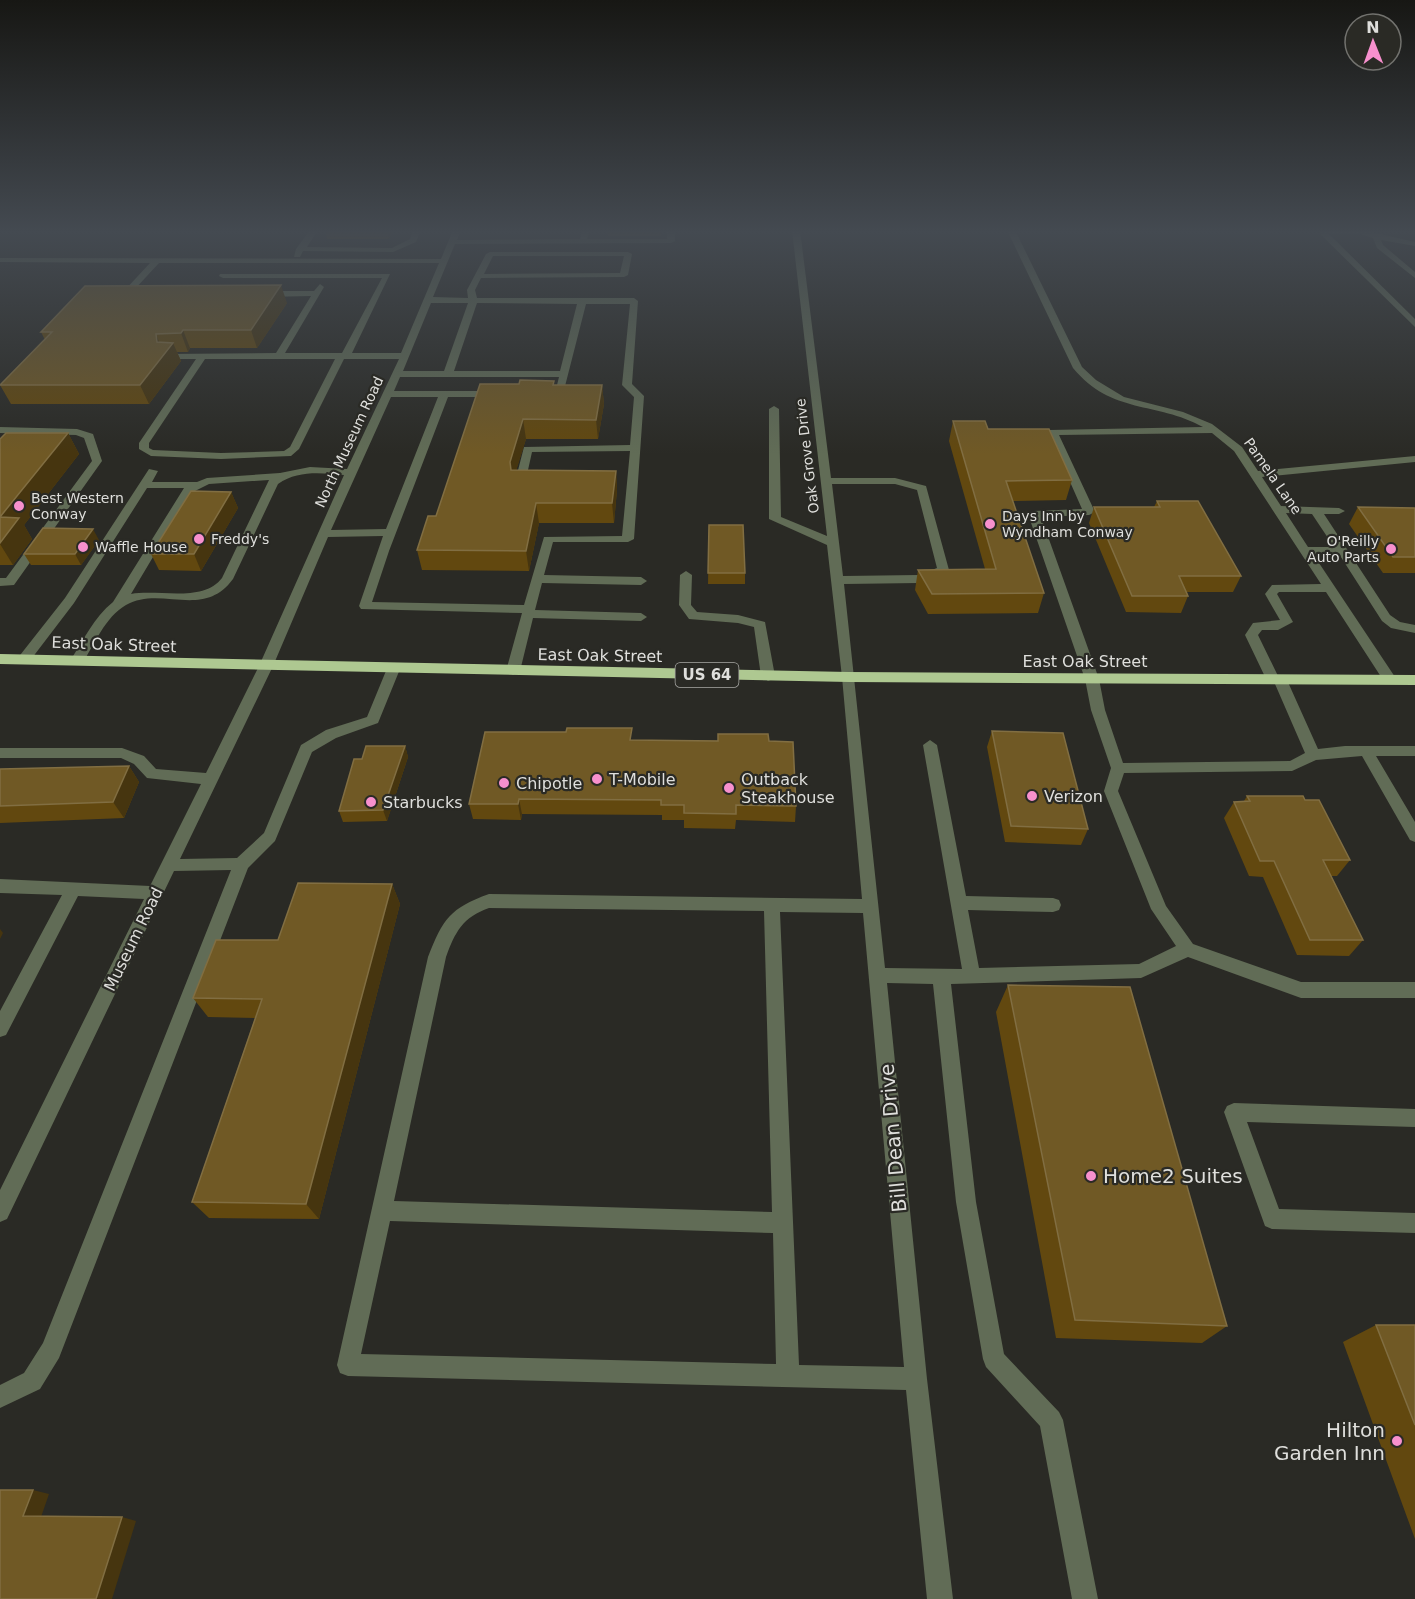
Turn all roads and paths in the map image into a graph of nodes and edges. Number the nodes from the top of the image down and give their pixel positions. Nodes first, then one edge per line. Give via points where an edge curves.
1 (309, 305) edge
2 (371, 305) edge
3 (426, 305) edge
4 (472, 305) edge
5 (581, 305) edge
6 (634, 305) edge
7 (805, 305) edge
8 (1047, 305) edge
9 (1395, 305) edge
10 (1415, 324) edge
11 (168, 356) edge
12 (202, 356) junction
13 (279, 356) junction
14 (343, 356) junction
15 (404, 356) junction
16 (397, 374) junction
17 (448, 374) junction
18 (564, 374) junction
19 (513, 393) edge
20 (537, 393) edge
21 (387, 394) junction
22 (444, 394) junction
23 (774, 409) dead end
24 (0, 430) edge
25 (1216, 430) junction
26 (635, 448) junction
27 (1415, 459) edge
28 (153, 471) dead end
29 (351, 472) junction
30 (1255, 474) junction
31 (277, 479) junction
32 (826, 481) junction
33 (543, 482) edge
34 (144, 485) junction
35 (199, 485) junction
36 (1278, 509) junction
37 (1316, 511) junction
38 (1339, 511) dead end
39 (390, 532) junction
40 (324, 534) junction
41 (833, 543) junction
42 (1305, 550) junction
43 (1342, 551) junction
44 (686, 575) dead end
45 (537, 579) junction
46 (640, 580) dead end
47 (837, 580) junction
48 (0, 582) edge
49 (1330, 588) junction
50 (118, 605) junction
51 (529, 612) junction
52 (641, 617) dead end
53 (1415, 628) edge
54 (0, 658) edge
55 (24, 659) junction
56 (77, 661) junction
57 (266, 666) junction
58 (393, 669) junction
59 (513, 671) junction
60 (768, 676) junction
61 (849, 677) junction
62 (1092, 679) junction
63 (1276, 680) junction
64 (1390, 680) junction
65 (1415, 680) edge
66 (930, 746) dead end
67 (1366, 751) junction
68 (1415, 751) edge
69 (0, 753) edge
70 (1313, 755) junction
71 (1118, 768) junction
72 (212, 779) junction
73 (1415, 836) edge
74 (241, 864) junction
75 (170, 865) junction
76 (0, 886) edge
77 (74, 890) junction
78 (156, 894) junction
79 (959, 903) junction
80 (772, 905) junction
81 (1053, 905) dead end
82 (871, 906) junction
83 (1187, 949) junction
84 (877, 975) junction
85 (972, 976) junction
86 (941, 977) junction
87 (1415, 990) edge
88 (0, 1029) edge
89 (1415, 1118) edge
90 (382, 1211) junction
91 (0, 1212) edge
92 (783, 1223) junction
93 (1415, 1223) edge
94 (788, 1376) junction
95 (916, 1379) junction
96 (0, 1396) edge
97 (940, 1599) edge
98 (1085, 1599) edge

1 - 13 street
2 - 14 street
3 - 15 street, North Museum Road
4 - 17 street
5 - 18 street
6 - 26 street via 627,385 639,396
7 - 32 street, Oak Grove Drive
8 - 25 street, Pamela Lane via 1078,368 1092,384 1114,399 1195,419
9 - 10 street
11 - 12 street
12 - 13 street
12 - 14 street via 144,443 144,449 151,453 221,456 287,454 294,449
13 - 14 street
14 - 15 street
15 - 16 street, North Museum Road
16 - 17 street
16 - 21 street, North Museum Road
17 - 18 street
18 - 20 street via 560,392
19 - 22 street
21 - 22 street
21 - 29 street, North Museum Road
22 - 39 street
23 - 41 street via 775,519
24 - 48 street via 77,432 89,436 97,461 10,582
25 - 30 street, Pamela Lane via 1238,449
25 - 62 street via 1053,432 1089,512 1034,514
26 - 33 street via 528,449 520,482
26 - 45 street via 627,482 628,539 548,539
27 - 30 street
28 - 34 street
29 - 31 street via 301,471
29 - 40 street, North Museum Road
30 - 36 street, Pamela Lane
31 - 35 street via 207,481
31 - 50 street via 218,590 137,597
32 - 41 street, Oak Grove Drive
32 - 47 street via 896,481 922,488 943,570 919,579
34 - 35 street
34 - 55 street via 70,600
35 - 50 street via 187,491
36 - 37 street
36 - 42 street, Pamela Lane
37 - 38 street
37 - 43 street
39 - 40 street
39 - 51 street via 365,606
40 - 57 street, North Museum Road
41 - 47 street, Oak Grove Drive
42 - 43 street
42 - 49 street, Pamela Lane
43 - 53 street via 1386,618 1396,625
44 - 60 street via 685,605 693,616 738,619 760,625
45 - 46 street
45 - 51 street
47 - 61 street, Oak Grove Drive
49 - 63 street via 1276,588 1271,594 1287,622 1258,626 1251,635
49 - 64 street, Pamela Lane
50 - 56 street
51 - 52 street
51 - 59 street
54 - 55 highway, East Oak Street / US 64
55 - 56 highway, East Oak Street / US 64
56 - 57 highway, East Oak Street / US 64
57 - 58 highway, East Oak Street / US 64
57 - 72 street, Museum Road
58 - 59 highway, East Oak Street / US 64
58 - 74 street via 373,720 331,734 306,749 270,837
59 - 60 highway, East Oak Street / US 64
60 - 61 highway, East Oak Street / US 64
61 - 62 highway, East Oak Street / US 64
61 - 82 street, Bill Dean Drive
62 - 63 highway, East Oak Street / US 64
62 - 71 street
63 - 64 highway, East Oak Street / US 64
63 - 70 street
64 - 65 highway, East Oak Street / US 64
66 - 79 street
67 - 68 street
67 - 70 street
67 - 73 street
69 - 72 street via 122,753 139,760 152,774
70 - 71 street via 1292,766
71 - 83 street via 1111,791 1160,909
72 - 75 street, Museum Road
74 - 75 street
74 - 96 street via 51,1350 32,1381
75 - 78 street, Museum Road
76 - 77 street
77 - 78 street
77 - 88 street
78 - 91 street, Museum Road
79 - 81 street
79 - 85 street
80 - 82 street
80 - 90 street via 489,901 468,908 449,924 438,957
80 - 92 street
82 - 84 street, Bill Dean Drive
83 - 85 street via 1141,971
83 - 87 street via 1301,990
84 - 86 street
84 - 95 street, Bill Dean Drive
85 - 86 street
86 - 98 street via 966,1202 994,1359 1051,1420
89 - 93 street via 1234,1112 1272,1219
90 - 92 street
90 - 94 street via 348,1365
92 - 94 street
94 - 95 street
95 - 97 street, Bill Dean Drive

